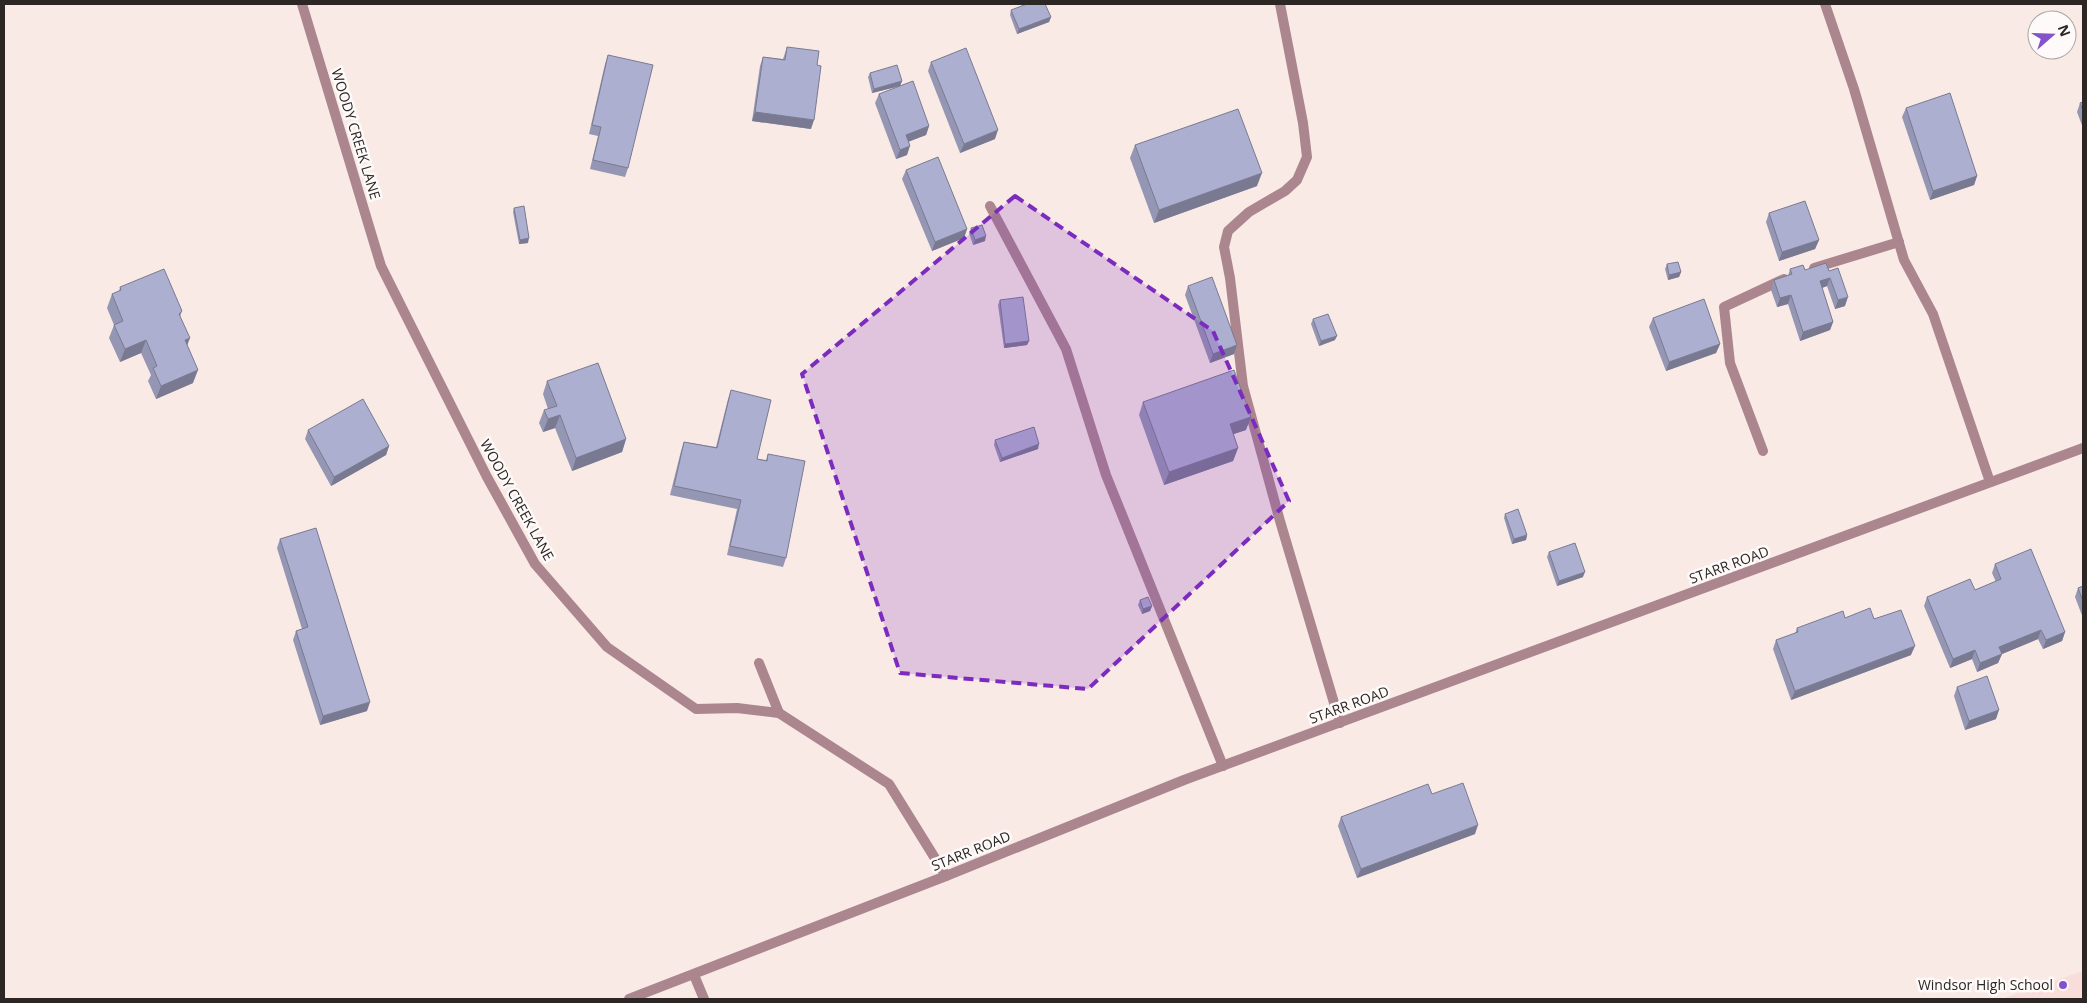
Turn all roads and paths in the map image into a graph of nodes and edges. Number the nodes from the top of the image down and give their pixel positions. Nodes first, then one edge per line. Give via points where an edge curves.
1 (302, 4) edge
2 (1280, 4) edge
3 (1824, 4) edge
4 (990, 206) dead end
5 (1899, 242) junction
6 (2083, 448) edge
7 (1763, 451) dead end
8 (1990, 482) junction
9 (759, 663) dead end
10 (779, 713) junction
11 (1340, 723) junction
12 (1223, 766) junction
13 (946, 876) junction
14 (694, 975) junction
15 (629, 999) edge
16 (704, 999) edge

1 - 10 street, WOODY CREEK LANE via 382,266 487,477 535,564 607,647 696,709 737,708
2 - 11 street via 1303,123 1306,157 1297,180 1242,218 1228,231 1224,247 1243,386
3 - 5 street via 1854,89
4 - 12 street via 1066,348 1106,475
5 - 7 street via 1801,272 1724,306 1730,363
5 - 8 street via 1904,260 1933,314
6 - 8 street, STARR ROAD
8 - 11 street, STARR ROAD
9 - 10 street
10 - 13 street, WOODY CREEK LANE via 889,784
11 - 12 street, STARR ROAD
12 - 13 street, STARR ROAD
13 - 14 street, STARR ROAD
14 - 15 street, STARR ROAD
14 - 16 street

